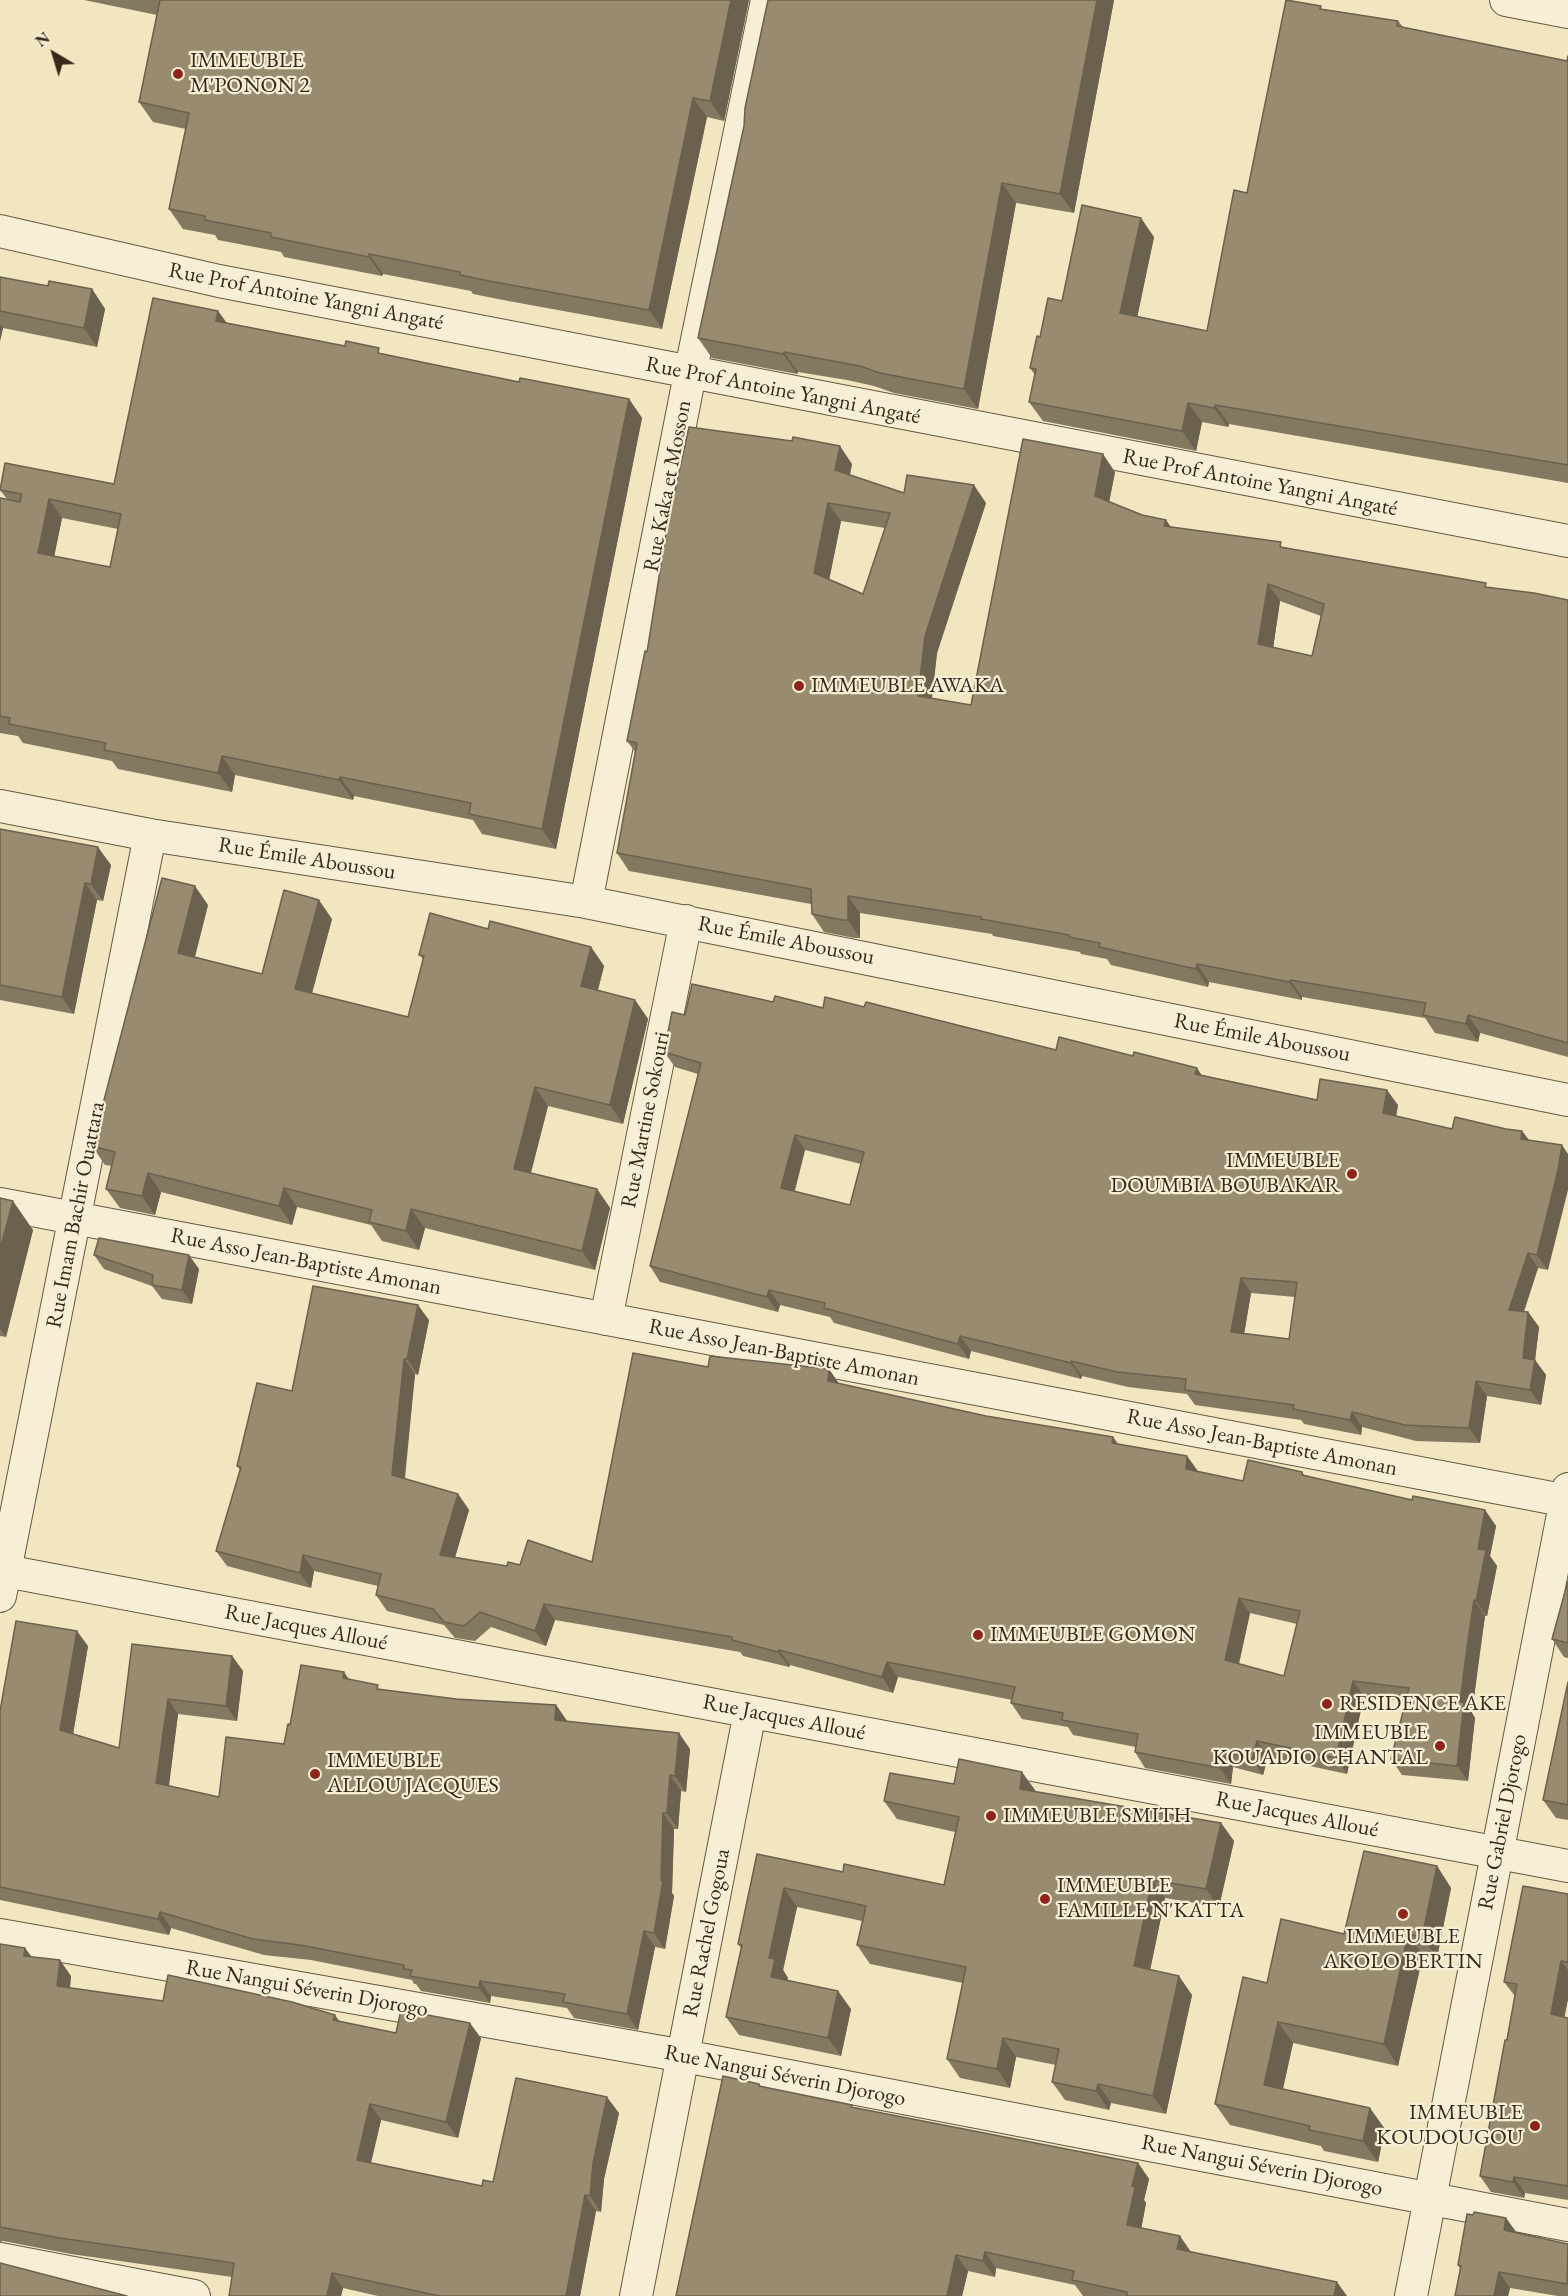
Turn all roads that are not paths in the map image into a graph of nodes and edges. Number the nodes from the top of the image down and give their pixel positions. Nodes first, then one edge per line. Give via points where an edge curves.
1 (767, 0) edge
2 (1506, 0) edge
3 (1568, 12) edge
4 (0, 231) edge
5 (690, 374) junction
6 (1568, 541) edge
7 (0, 806) edge
8 (150, 835) junction
9 (586, 902) junction
10 (686, 921) junction
11 (1568, 1100) edge
12 (0, 1204) edge
13 (76, 1219) junction
14 (606, 1319) junction
15 (1567, 1497) edge
16 (2, 1579) edge
17 (750, 1712) junction
18 (1497, 1853) junction
19 (1568, 1866) edge
20 (0, 1935) edge
21 (684, 2056) junction
22 (1431, 2198) junction
23 (1568, 2225) edge
24 (0, 2259) edge
25 (194, 2296) edge
26 (636, 2296) edge
27 (1411, 2296) edge

1 - 5 street, Rue Kaka et Mosson
2 - 3 street
4 - 5 street, Rue Prof Antoine Yangni Angaté via 219,281
5 - 6 street, Rue Prof Antoine Yangni Angaté
5 - 9 street, Rue Kaka et Mosson
7 - 8 street, Rue Émile Aboussou
8 - 9 street, Rue Émile Aboussou
8 - 13 street, Rue Imam Bachir Ouattara
9 - 10 street, Rue Émile Aboussou
10 - 11 street, Rue Émile Aboussou
10 - 14 street, Rue Martine Sokouri
12 - 13 street, Rue Asso Jean-Baptiste Amonan
13 - 14 street, Rue Asso Jean-Baptiste Amonan
13 - 16 street, Rue Imam Bachir Ouattara
14 - 15 street, Rue Asso Jean-Baptiste Amonan
15 - 18 street, Rue Gabriel Djorogo
16 - 17 street, Rue Jacques Alloué
17 - 18 street, Rue Jacques Alloué
17 - 21 street, Rue Rachel Gogoua
18 - 19 street, Rue Jacques Alloué
18 - 22 street, Rue Gabriel Djorogo
20 - 21 street, Rue Nangui Séverin Djorogo
21 - 22 street, Rue Nangui Séverin Djorogo
21 - 26 street, Rue Rachel Gogoua
22 - 23 street, Rue Nangui Séverin Djorogo
22 - 27 street, Rue Gabriel Djorogo
24 - 25 street

